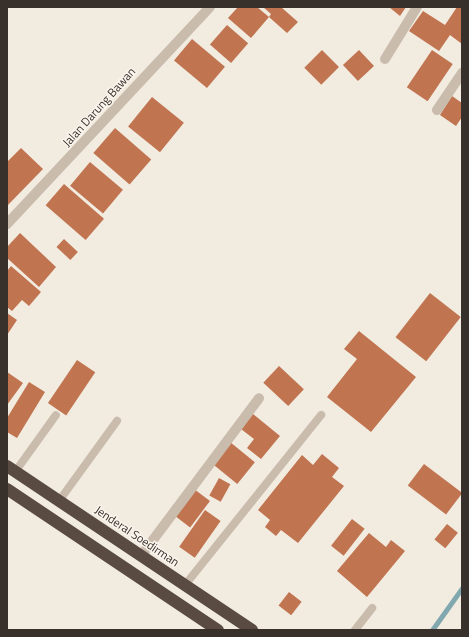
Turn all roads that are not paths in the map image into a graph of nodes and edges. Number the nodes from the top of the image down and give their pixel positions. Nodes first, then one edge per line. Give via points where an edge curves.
1 (210, 7) edge
2 (417, 7) edge
3 (385, 59) dead end
4 (462, 73) edge
5 (437, 110) dead end
6 (7, 224) edge
7 (259, 398) dead end
8 (56, 415) dead end
9 (321, 415) dead end
10 (117, 420) dead end
11 (11, 469) edge
12 (7, 489) edge
13 (59, 501) junction
14 (141, 556) junction
15 (185, 585) junction
16 (372, 608) dead end
17 (218, 630) edge
18 (252, 630) edge
19 (355, 630) edge

1 - 6 street, Jalan Darung Bawan
2 - 3 street
4 - 5 street
7 - 14 street
8 - 11 lane
9 - 15 lane
10 - 13 lane
11 - 13 highway, Jenderal Soedirman
12 - 17 highway
13 - 14 highway, Jenderal Soedirman
14 - 15 highway, Jenderal Soedirman
15 - 18 highway, Jenderal Soedirman
16 - 19 lane

